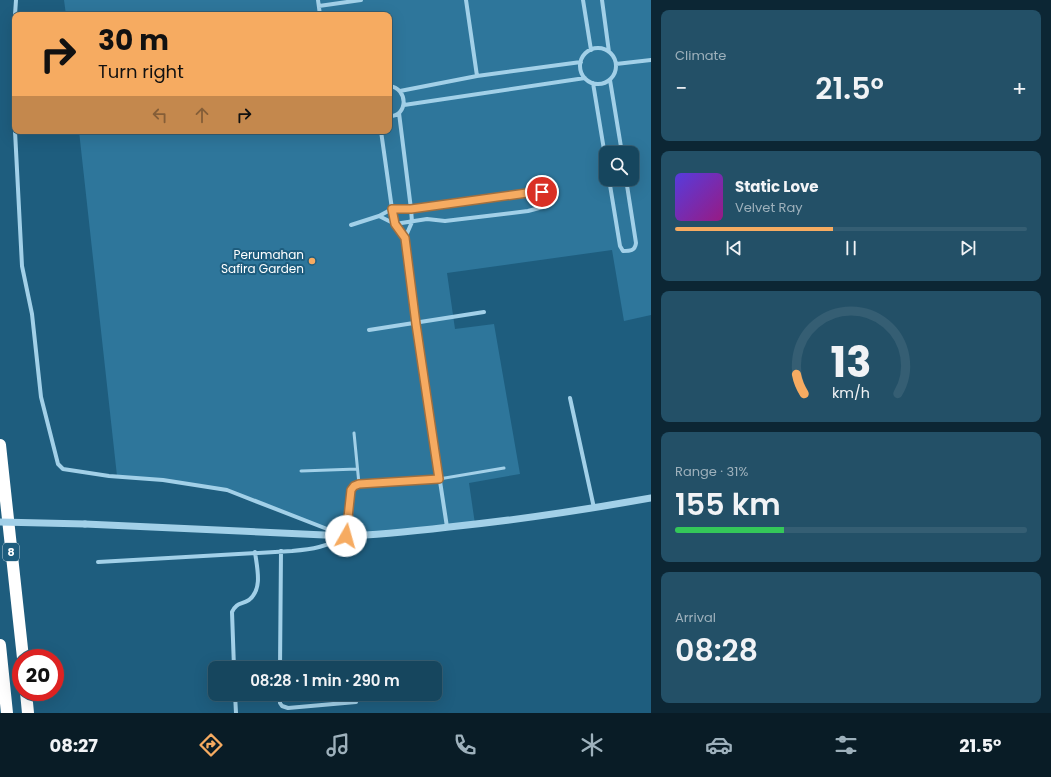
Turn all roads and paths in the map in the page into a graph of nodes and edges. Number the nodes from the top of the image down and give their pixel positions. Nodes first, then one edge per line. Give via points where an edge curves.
1 (16, 0) edge
2 (318, 0) edge
3 (361, 0) edge
4 (466, 0) edge
5 (583, 0) edge
6 (602, 0) edge
7 (319, 6) junction
8 (15, 12) edge
9 (320, 12) edge
10 (591, 50) junction
11 (609, 52) junction
12 (651, 60) edge
13 (581, 62) junction
14 (616, 64) junction
15 (477, 76) junction
16 (585, 78) junction
17 (610, 80) junction
18 (593, 83) junction
19 (392, 86) edge
20 (400, 91) junction
21 (404, 105) junction
22 (398, 113) junction
23 (392, 116) edge
24 (15, 134) edge
25 (381, 134) edge
26 (603, 146) edge
27 (621, 146) edge
28 (610, 186) edge
29 (627, 186) edge
30 (392, 209) junction
31 (411, 209) junction
32 (379, 216) junction
33 (412, 222) junction
34 (395, 224) junction
35 (351, 225) dead end
36 (405, 238) junction
37 (484, 312) dead end
38 (416, 324) junction
39 (369, 330) dead end
40 (570, 398) dead end
41 (354, 433) dead end
42 (0, 445) edge
43 (504, 468) dead end
44 (357, 469) junction
45 (301, 471) dead end
46 (439, 479) junction
47 (359, 484) junction
48 (651, 498) edge
49 (594, 508) junction
50 (0, 522) edge
51 (447, 527) junction
52 (346, 536) junction
53 (281, 551) junction
54 (256, 552) junction
55 (98, 562) dead end
56 (0, 645) edge
57 (21, 649) edge
58 (234, 661) edge
59 (280, 661) edge
60 (27, 701) edge
61 (235, 701) edge
62 (280, 701) edge
63 (356, 702) dead end
64 (7, 713) edge
65 (28, 713) edge
66 (236, 713) edge

1 - 8 street
2 - 7 street
3 - 7 street
4 - 15 street
5 - 10 street
6 - 11 street
7 - 9 street
10 - 11 street via 600,48
10 - 13 street via 584,55
11 - 14 street
12 - 14 street
13 - 15 street
13 - 16 street via 580,69
14 - 17 street
15 - 20 street
16 - 18 street
16 - 21 street
17 - 18 street
17 - 27 street
18 - 26 street
19 - 20 street
20 - 21 street via 404,97
21 - 22 street
22 - 23 street
22 - 31 street
24 - 52 street via 22,266 32,314 41,397 60,467 109,476 163,480 227,490
25 - 30 street
28 - 29 street via 620,246 623,251 629,251 633,250 636,243
30 - 31 street
30 - 32 street
30 - 34 street
31 - 33 street
31 - 33 street via 534,192 542,192 545,197 543,206 528,212
32 - 34 street
32 - 35 street
33 - 34 street
33 - 36 street
34 - 36 street
36 - 38 street
37 - 38 street
38 - 39 street
38 - 46 street
40 - 49 street
41 - 44 lane
42 - 57 highway, 8
43 - 46 lane
44 - 45 lane
44 - 47 lane
46 - 47 lane
46 - 51 street
47 - 52 lane via 351,490
48 - 49 street
49 - 51 street
50 - 52 street, bridge
51 - 52 street
52 - 53 street via 318,548
53 - 54 street
53 - 59 street
54 - 55 street
54 - 58 street via 258,584 255,592 232,612
56 - 64 highway
60 - 65 highway
61 - 66 street
62 - 63 street via 282,706 288,708

